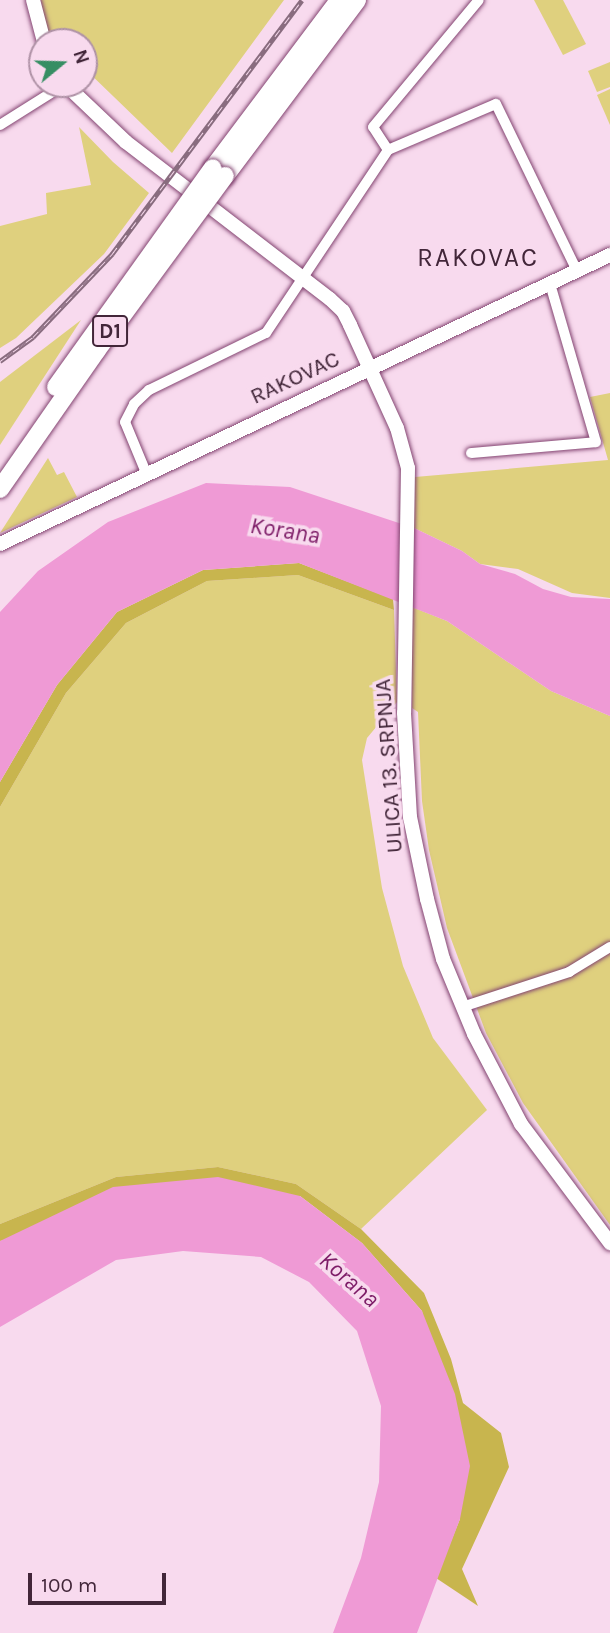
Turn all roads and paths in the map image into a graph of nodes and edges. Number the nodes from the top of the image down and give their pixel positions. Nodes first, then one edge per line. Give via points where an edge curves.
1 (33, 0) edge
2 (339, 0) edge
3 (356, 0) edge
4 (479, 0) edge
5 (40, 28) edge
6 (43, 98) edge
7 (80, 98) edge
8 (0, 125) edge
9 (388, 150) junction
10 (219, 172) junction
11 (610, 255) edge
12 (577, 271) junction
13 (302, 278) junction
14 (550, 284) junction
15 (371, 369) junction
16 (471, 453) dead end
17 (0, 471) edge
18 (147, 475) junction
19 (0, 489) edge
20 (0, 544) edge
21 (610, 947) edge
22 (462, 1007) junction
23 (610, 1242) edge

1 - 5 street
2 - 10 highway, D1
3 - 10 highway, D1
4 - 9 street via 373,127
6 - 8 street
7 - 13 street, ULICA 13. SRPNJA via 126,142
9 - 12 street via 496,104
9 - 13 street
10 - 17 highway, D1, bridge via 80,352
10 - 19 highway, D1, bridge
11 - 12 street, RAKOVAC
12 - 14 street, RAKOVAC
13 - 15 street, ULICA 13. SRPNJA via 343,311
13 - 18 street via 267,333 149,390 134,404 125,422
14 - 15 street, RAKOVAC
14 - 16 street via 596,442
15 - 18 street, RAKOVAC
15 - 22 street, ULICA 13. SRPNJA via 404,445 409,484 404,699 410,817 443,958
18 - 20 street, RAKOVAC
21 - 22 street via 569,972
22 - 23 street, ULICA 13. SRPNJA via 521,1125

